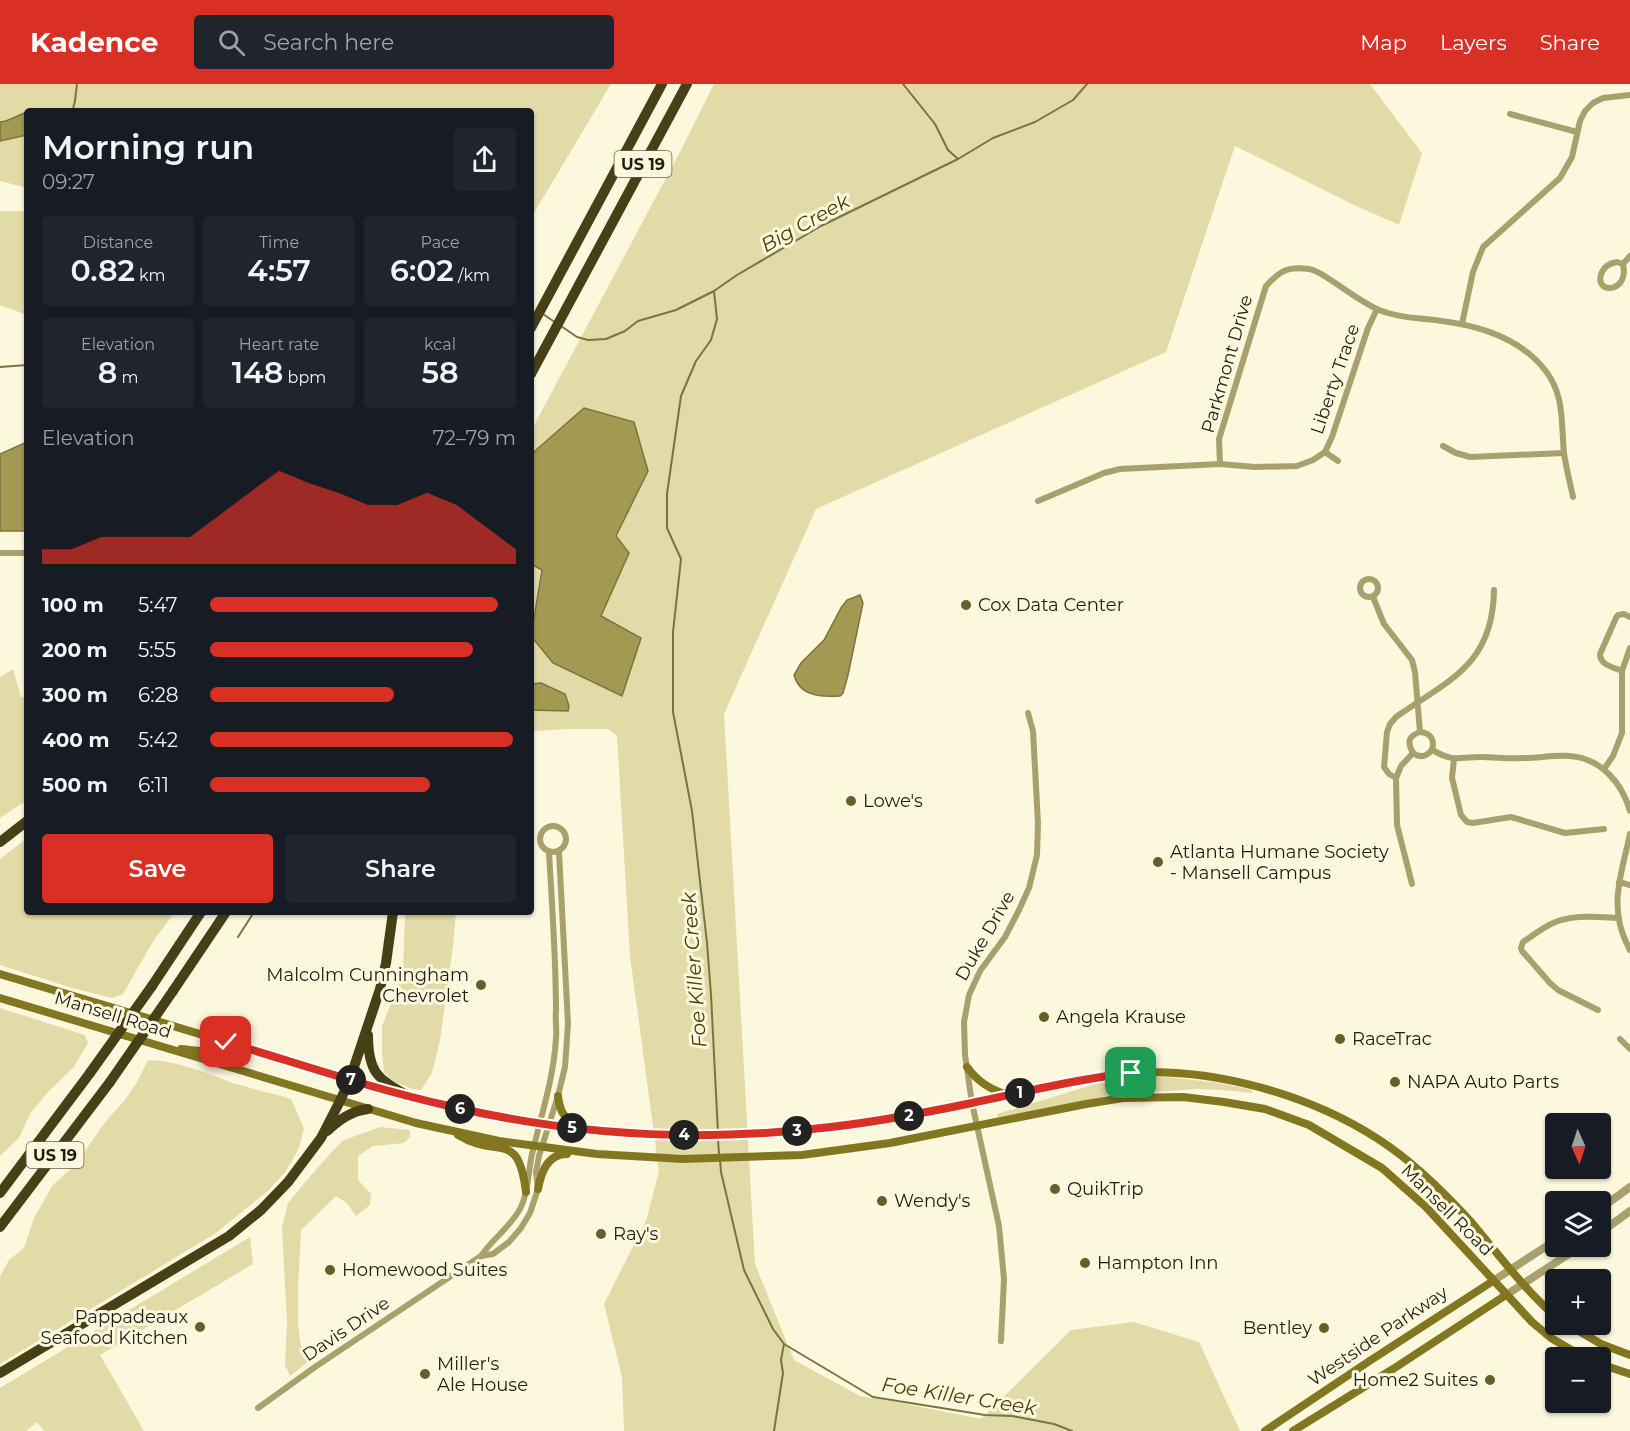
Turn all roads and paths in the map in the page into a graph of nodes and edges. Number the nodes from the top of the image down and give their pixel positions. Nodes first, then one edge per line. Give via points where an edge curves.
1 (662, 84) edge
2 (687, 84) edge
3 (1630, 95) edge
4 (1510, 114) dead end
5 (1577, 132) junction
6 (1630, 255) edge
7 (1623, 264) junction
8 (1377, 309) junction
9 (534, 322) edge
10 (1462, 324) junction
11 (534, 367) edge
12 (1443, 446) dead end
13 (1325, 452) junction
14 (1564, 453) junction
15 (1338, 461) dead end
16 (1220, 464) junction
17 (1572, 497) dead end
18 (1038, 501) dead end
19 (0, 553) edge
20 (24, 553) edge
21 (1494, 590) dead end
22 (1372, 597) dead end
23 (1630, 617) edge
24 (1630, 648) edge
25 (1622, 671) junction
26 (1418, 702) junction
27 (1028, 713) dead end
28 (1420, 732) junction
29 (1432, 750) junction
30 (1413, 753) junction
31 (1454, 759) junction
32 (1604, 769) junction
33 (1396, 778) junction
34 (1630, 811) edge
35 (24, 823) edge
36 (1604, 829) dead end
37 (1630, 834) edge
38 (0, 842) edge
39 (549, 852) junction
40 (559, 852) junction
41 (1619, 882) junction
42 (1412, 884) dead end
43 (1630, 885) edge
44 (199, 915) edge
45 (224, 915) edge
46 (393, 915) edge
47 (1617, 918) junction
48 (1630, 950) edge
49 (0, 974) edge
50 (0, 998) edge
51 (1598, 1010) dead end
52 (368, 1026) junction
53 (1620, 1039) dead end
54 (226, 1042) junction
55 (165, 1048) junction
56 (1630, 1049) edge
57 (967, 1067) junction
58 (350, 1079) junction
59 (1009, 1095) junction
60 (408, 1096) junction
61 (558, 1096) junction
62 (340, 1101) junction
63 (972, 1103) junction
64 (368, 1109) junction
65 (544, 1124) junction
66 (977, 1126) junction
67 (600, 1131) junction
68 (453, 1132) junction
69 (321, 1138) junction
70 (538, 1147) junction
71 (597, 1154) junction
72 (1630, 1187) edge
73 (538, 1189) junction
74 (526, 1192) junction
75 (0, 1193) edge
76 (1611, 1201) edge
77 (1630, 1211) edge
78 (512, 1222) junction
79 (1611, 1225) edge
80 (0, 1227) edge
81 (521, 1228) junction
82 (1545, 1247) edge
83 (481, 1256) junction
84 (1564, 1257) edge
85 (1511, 1270) junction
86 (1493, 1281) junction
87 (1523, 1284) junction
88 (1506, 1295) junction
89 (1545, 1307) edge
90 (1586, 1335) edge
91 (1001, 1341) dead end
92 (1566, 1347) edge
93 (1630, 1355) edge
94 (1611, 1368) edge
95 (0, 1373) edge
96 (1630, 1374) edge
97 (258, 1408) dead end
98 (1268, 1430) edge
99 (1293, 1431) edge

1 - 9 highway, US 19
2 - 11 highway, US 19
3 - 5 street via 1593,103 1585,111
4 - 5 street
5 - 10 street via 1572,158 1560,178 1483,247 1473,272
6 - 7 street
7 - 7 street via 1628,271 1623,286 1607,288 1601,282 1602,270 1611,263
8 - 10 street, Parkmont Drive via 1409,318
8 - 13 street, Liberty Trace
8 - 16 street, Parkmont Drive via 1312,269 1289,267 1277,274 1266,286 1219,439
10 - 14 street, Parkmont Drive via 1513,341 1546,370 1560,400
12 - 14 street via 1470,457
13 - 15 street
13 - 16 street, Liberty Trace via 1297,466
14 - 17 street, Parkmont Drive
16 - 18 street, Liberty Trace via 1120,469
19 - 20 street
21 - 26 street via 1491,624 1477,654 1457,677
22 - 26 street via 1384,624 1412,660
23 - 25 street via 1618,615 1600,654 1603,662
24 - 25 street
25 - 32 street via 1622,733
26 - 28 street
26 - 33 street via 1396,717 1387,732 1384,767
27 - 57 street, Duke Drive via 1033,730 1037,855 1019,910 969,995 964,1022
28 - 29 street via 1432,737
28 - 30 street via 1410,739
29 - 30 street via 1423,756
29 - 31 street
30 - 33 street
31 - 32 street via 1568,756
31 - 36 street via 1452,778 1461,814 1467,822 1511,817 1565,833
32 - 34 street via 1621,788
33 - 42 street via 1397,825
35 - 38 highway
37 - 41 street
39 - 40 street
39 - 40 street via 540,840 543,831 551,826 566,833 566,844
39 - 65 street via 556,1037
40 - 61 street via 568,1038
41 - 43 street
41 - 47 street
44 - 75 highway, US 19, bridge via 90,1073
45 - 80 highway, US 19, bridge via 110,1082
46 - 52 highway via 387,963
47 - 48 street
47 - 51 street via 1588,916 1559,921 1521,945 1522,951 1558,990
49 - 54 main road, Mansell Road
50 - 55 main road, Mansell Road
52 - 58 highway
52 - 60 highway via 374,1071
53 - 56 street
54 - 55 main road via 210,1051
54 - 58 main road, Mansell Road
55 - 62 main road, Mansell Road
57 - 59 main road via 992,1090
57 - 63 street, Duke Drive
58 - 60 main road, Mansell Road
58 - 62 highway
59 - 63 main road, Mansell Road
59 - 85 main road, Mansell Road via 1083,1079 1155,1072 1216,1078 1284,1095 1333,1113 1404,1157 1448,1198
60 - 65 main road, Mansell Road
61 - 65 street
61 - 67 main road via 559,1107 569,1120
62 - 64 main road, Mansell Road
62 - 69 highway
63 - 66 street, Duke Drive
63 - 67 main road, Mansell Road via 895,1119 759,1134
64 - 68 main road, Mansell Road
64 - 69 highway via 345,1116
65 - 67 main road, Mansell Road
65 - 70 street
66 - 71 main road, Mansell Road via 802,1155 683,1159
66 - 86 main road, Mansell Road via 1132,1098 1183,1097 1265,1109 1309,1125 1382,1168 1426,1207
66 - 91 street, Duke Drive via 999,1226 1004,1278
68 - 70 main road, Mansell Road
68 - 74 main road via 468,1141 512,1152 522,1165
69 - 95 highway via 275,1197 229,1236
70 - 71 main road, Mansell Road
70 - 73 street, Davis Drive
70 - 74 street, Davis Drive
71 - 73 main road via 558,1155 543,1170
72 - 76 street
73 - 81 street, Davis Drive
74 - 78 street, Davis Drive
77 - 79 street
78 - 81 street
78 - 83 street, Davis Drive
81 - 83 street, Davis Drive via 493,1254
82 - 85 street, Westside Parkway
83 - 97 street, Davis Drive
84 - 87 street
85 - 86 street, Westside Parkway
85 - 87 main road, Mansell Road
86 - 88 main road, Mansell Road
86 - 98 main road, Westside Parkway
87 - 88 street
87 - 89 main road, Mansell Road
88 - 92 main road, Mansell Road via 1532,1322
88 - 99 main road, Westside Parkway
90 - 93 main road
94 - 96 main road

